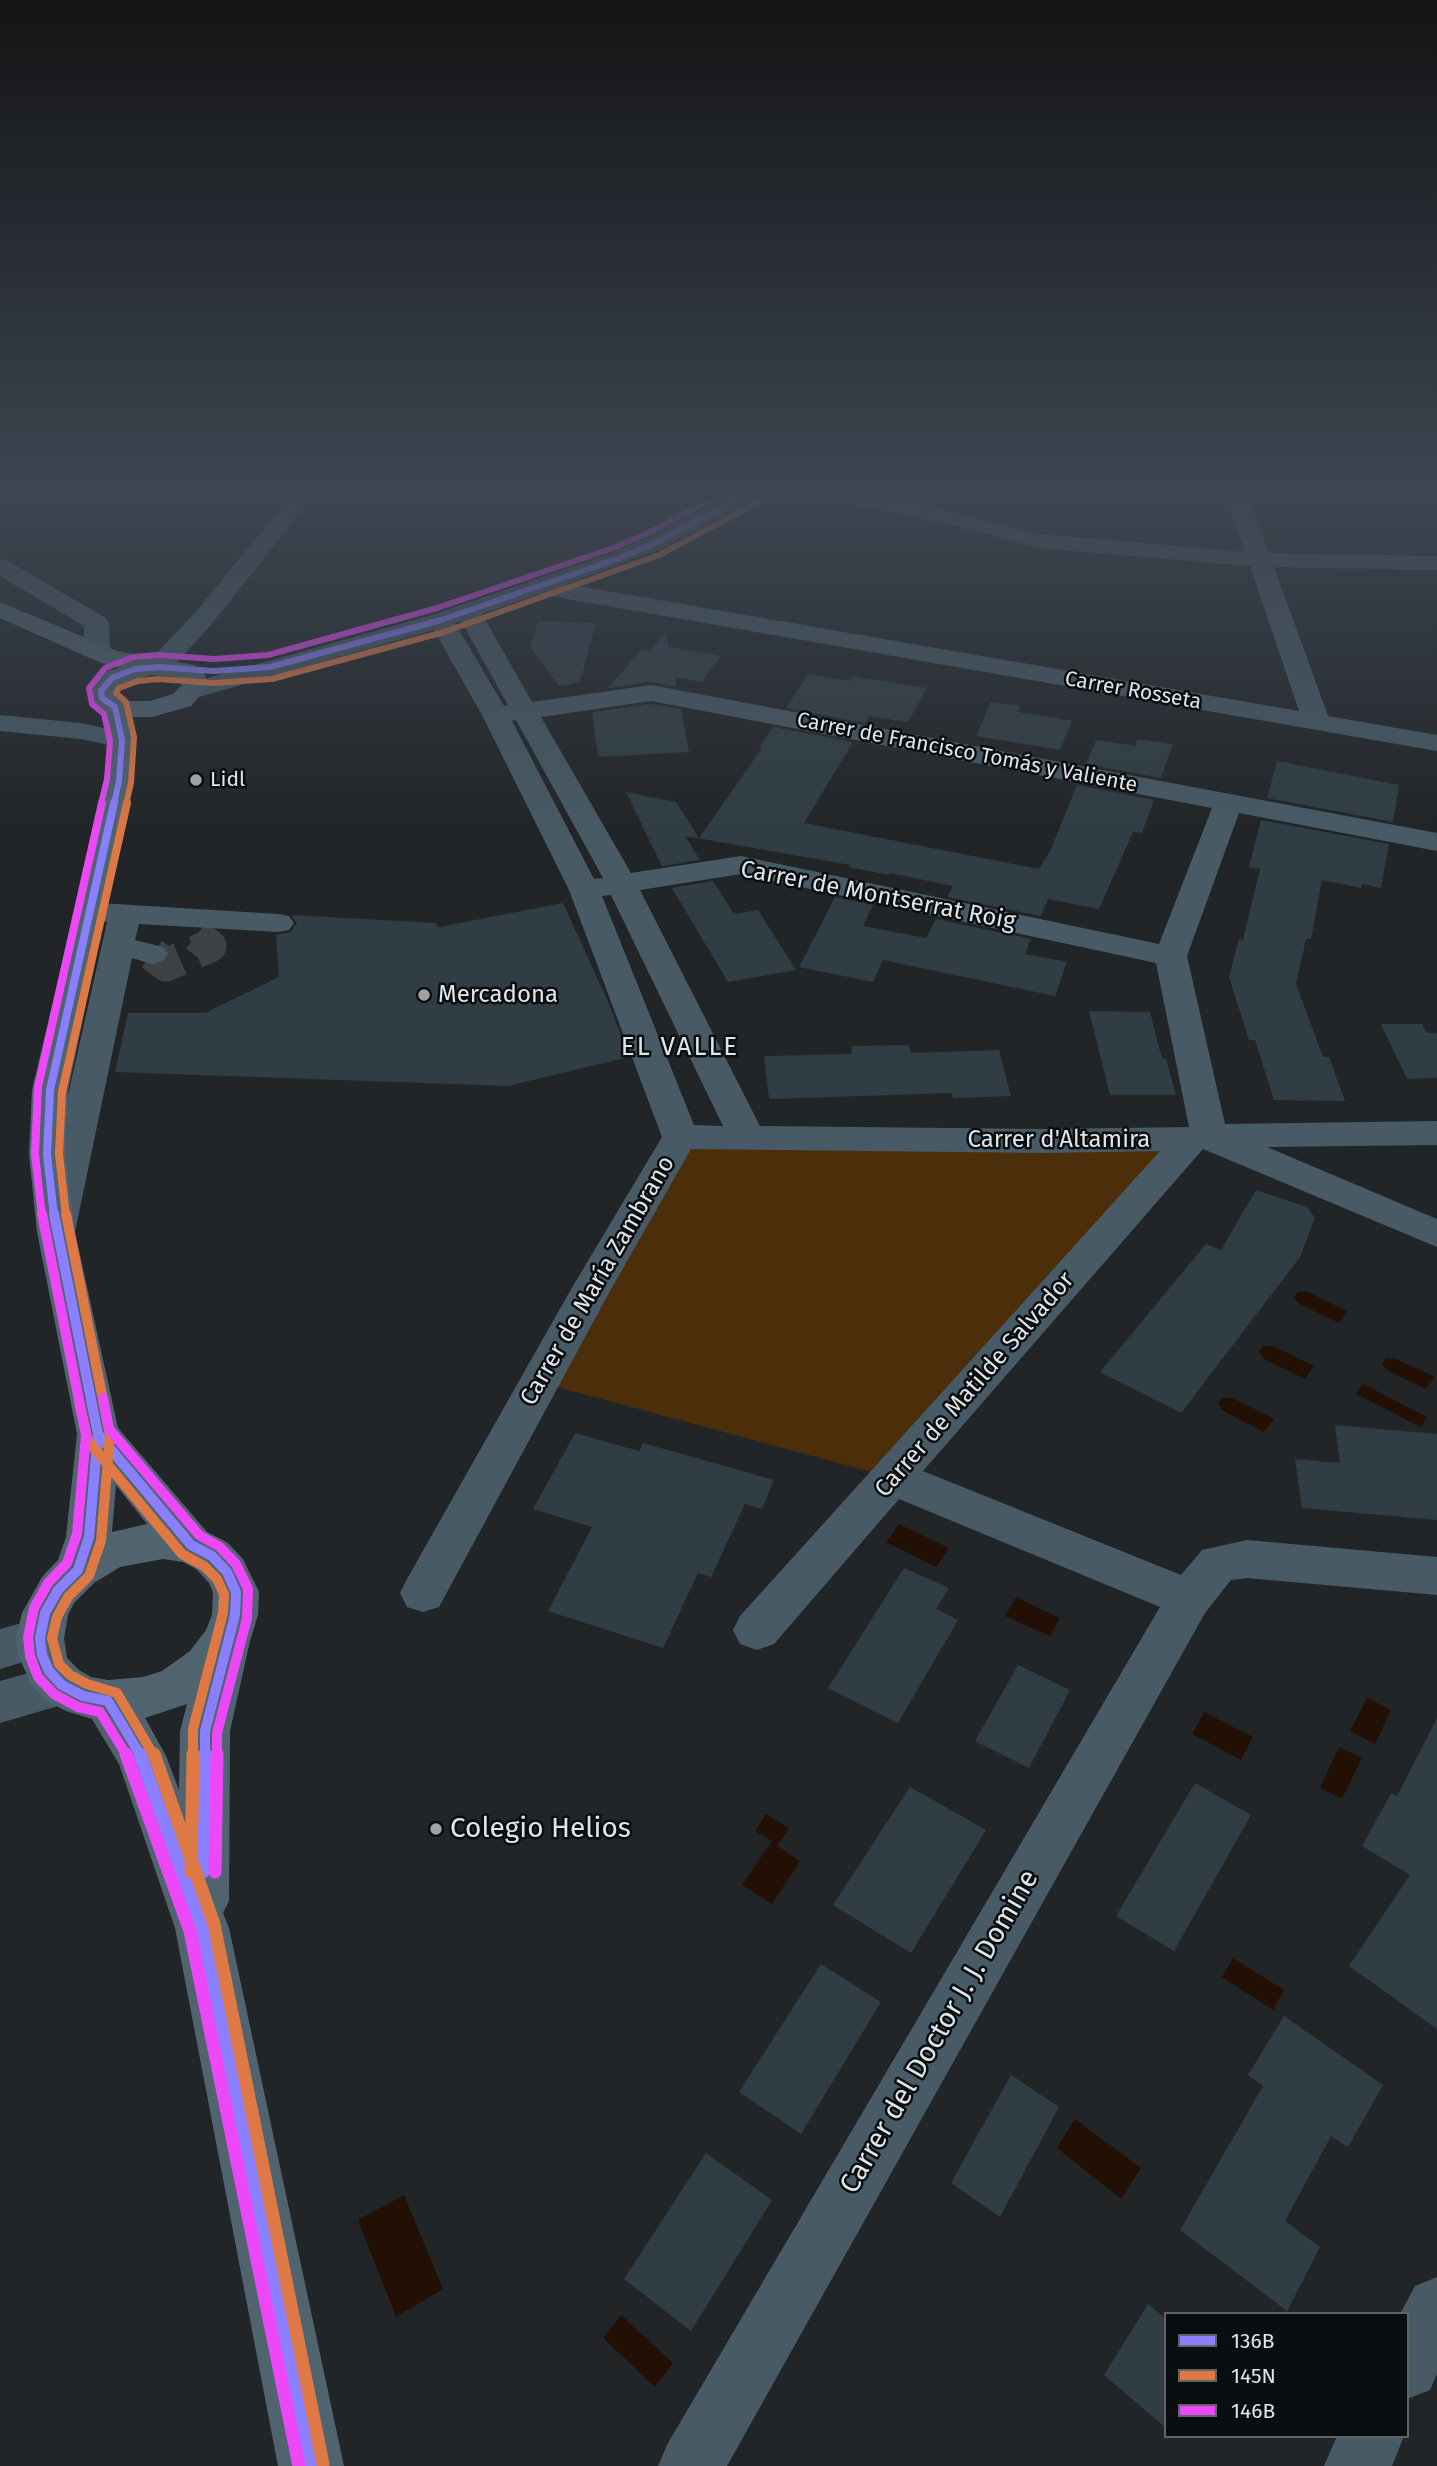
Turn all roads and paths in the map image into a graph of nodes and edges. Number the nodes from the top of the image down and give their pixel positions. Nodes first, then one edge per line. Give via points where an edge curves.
1 (68, 606) edge
2 (213, 606) edge
3 (483, 606) edge
4 (649, 606) edge
5 (1276, 606) edge
6 (0, 609) edge
7 (0, 615) edge
8 (454, 616) junction
9 (97, 651) junction
10 (173, 673) junction
11 (109, 698) junction
12 (165, 706) junction
13 (511, 713) junction
14 (13, 723) edge
15 (1317, 723) junction
16 (122, 740) junction
17 (1437, 744) edge
18 (119, 781) junction
19 (1229, 801) junction
20 (1437, 842) edge
21 (622, 885) junction
22 (584, 890) junction
23 (88, 911) junction
24 (125, 914) junction
25 (278, 923) dead end
26 (190, 924) junction
27 (130, 953) junction
28 (1171, 956) junction
29 (1437, 1133) edge
30 (680, 1137) junction
31 (1200, 1137) junction
32 (748, 1139) junction
33 (56, 1232) junction
34 (1437, 1234) edge
35 (98, 1434) junction
36 (894, 1478) junction
37 (191, 1545) junction
38 (78, 1570) junction
39 (1437, 1576) edge
40 (422, 1593) dead end
41 (1189, 1599) junction
42 (757, 1630) dead end
43 (227, 1639) junction
44 (20, 1643) edge
45 (85, 1693) junction
46 (0, 1702) edge
47 (202, 1928) junction
48 (1437, 2308) edge
49 (1409, 2363) edge
50 (1371, 2438) edge
51 (310, 2466) edge
52 (691, 2466) edge
53 (1357, 2466) edge

1 - 9 street via 97,623
2 - 10 street via 202,620 193,648
3 - 8 street
4 - 15 street, Carrer Rosseta
5 - 15 street
6 - 9 main road
7 - 11 main road
8 - 10 street via 270,667
8 - 13 street, Carrer de María Zambrano
9 - 10 main road
10 - 11 main road via 123,673
10 - 12 main road via 182,699
11 - 12 main road via 139,710
11 - 14 street via 83,718
11 - 16 main road
12 - 18 main road
13 - 19 street, Carrer de Francisco Tomás y Valiente via 651,693
13 - 21 street, Carrer de María Zambrano
13 - 22 street, Carrer de María Zambrano
14 - 16 street
15 - 17 street, Carrer Rosseta
16 - 18 main road
18 - 23 main road
19 - 20 street, Carrer de Francisco Tomás y Valiente
19 - 28 street
21 - 22 street, Carrer de Montserrat Roig
21 - 28 street, Carrer de Montserrat Roig via 741,865
21 - 32 street, Carrer de María Zambrano
22 - 30 street, Carrer de María Zambrano
23 - 24 street
23 - 33 main road via 50,1090 47,1154
24 - 26 street
24 - 27 street
25 - 26 street
26 - 27 street via 144,927 130,935
27 - 33 street
28 - 31 street
29 - 31 street, Carrer d'Altamira
30 - 32 street, Carrer d'Altamira
30 - 40 street, Carrer de María Zambrano
31 - 32 street, Carrer d'Altamira
31 - 34 street
31 - 36 street, Carrer de Matilde Salvador
33 - 35 main road
35 - 37 main road
35 - 38 main road via 89,1537
36 - 41 street
36 - 42 street, Carrer de Matilde Salvador
37 - 38 main road via 163,1541 134,1544 105,1553
37 - 43 main road via 228,1572 236,1592
38 - 44 main road
39 - 41 street, Carrer del Doctor J. J. Domine via 1247,1559 1219,1563
41 - 52 street, Carrer del Doctor J. J. Domine
43 - 45 main road via 207,1665 178,1686 144,1698
43 - 47 main road via 205,1731
44 - 45 main road via 42,1655 49,1671
45 - 46 street
45 - 47 main road via 141,1756
47 - 51 main road
48 - 49 street
50 - 53 street

